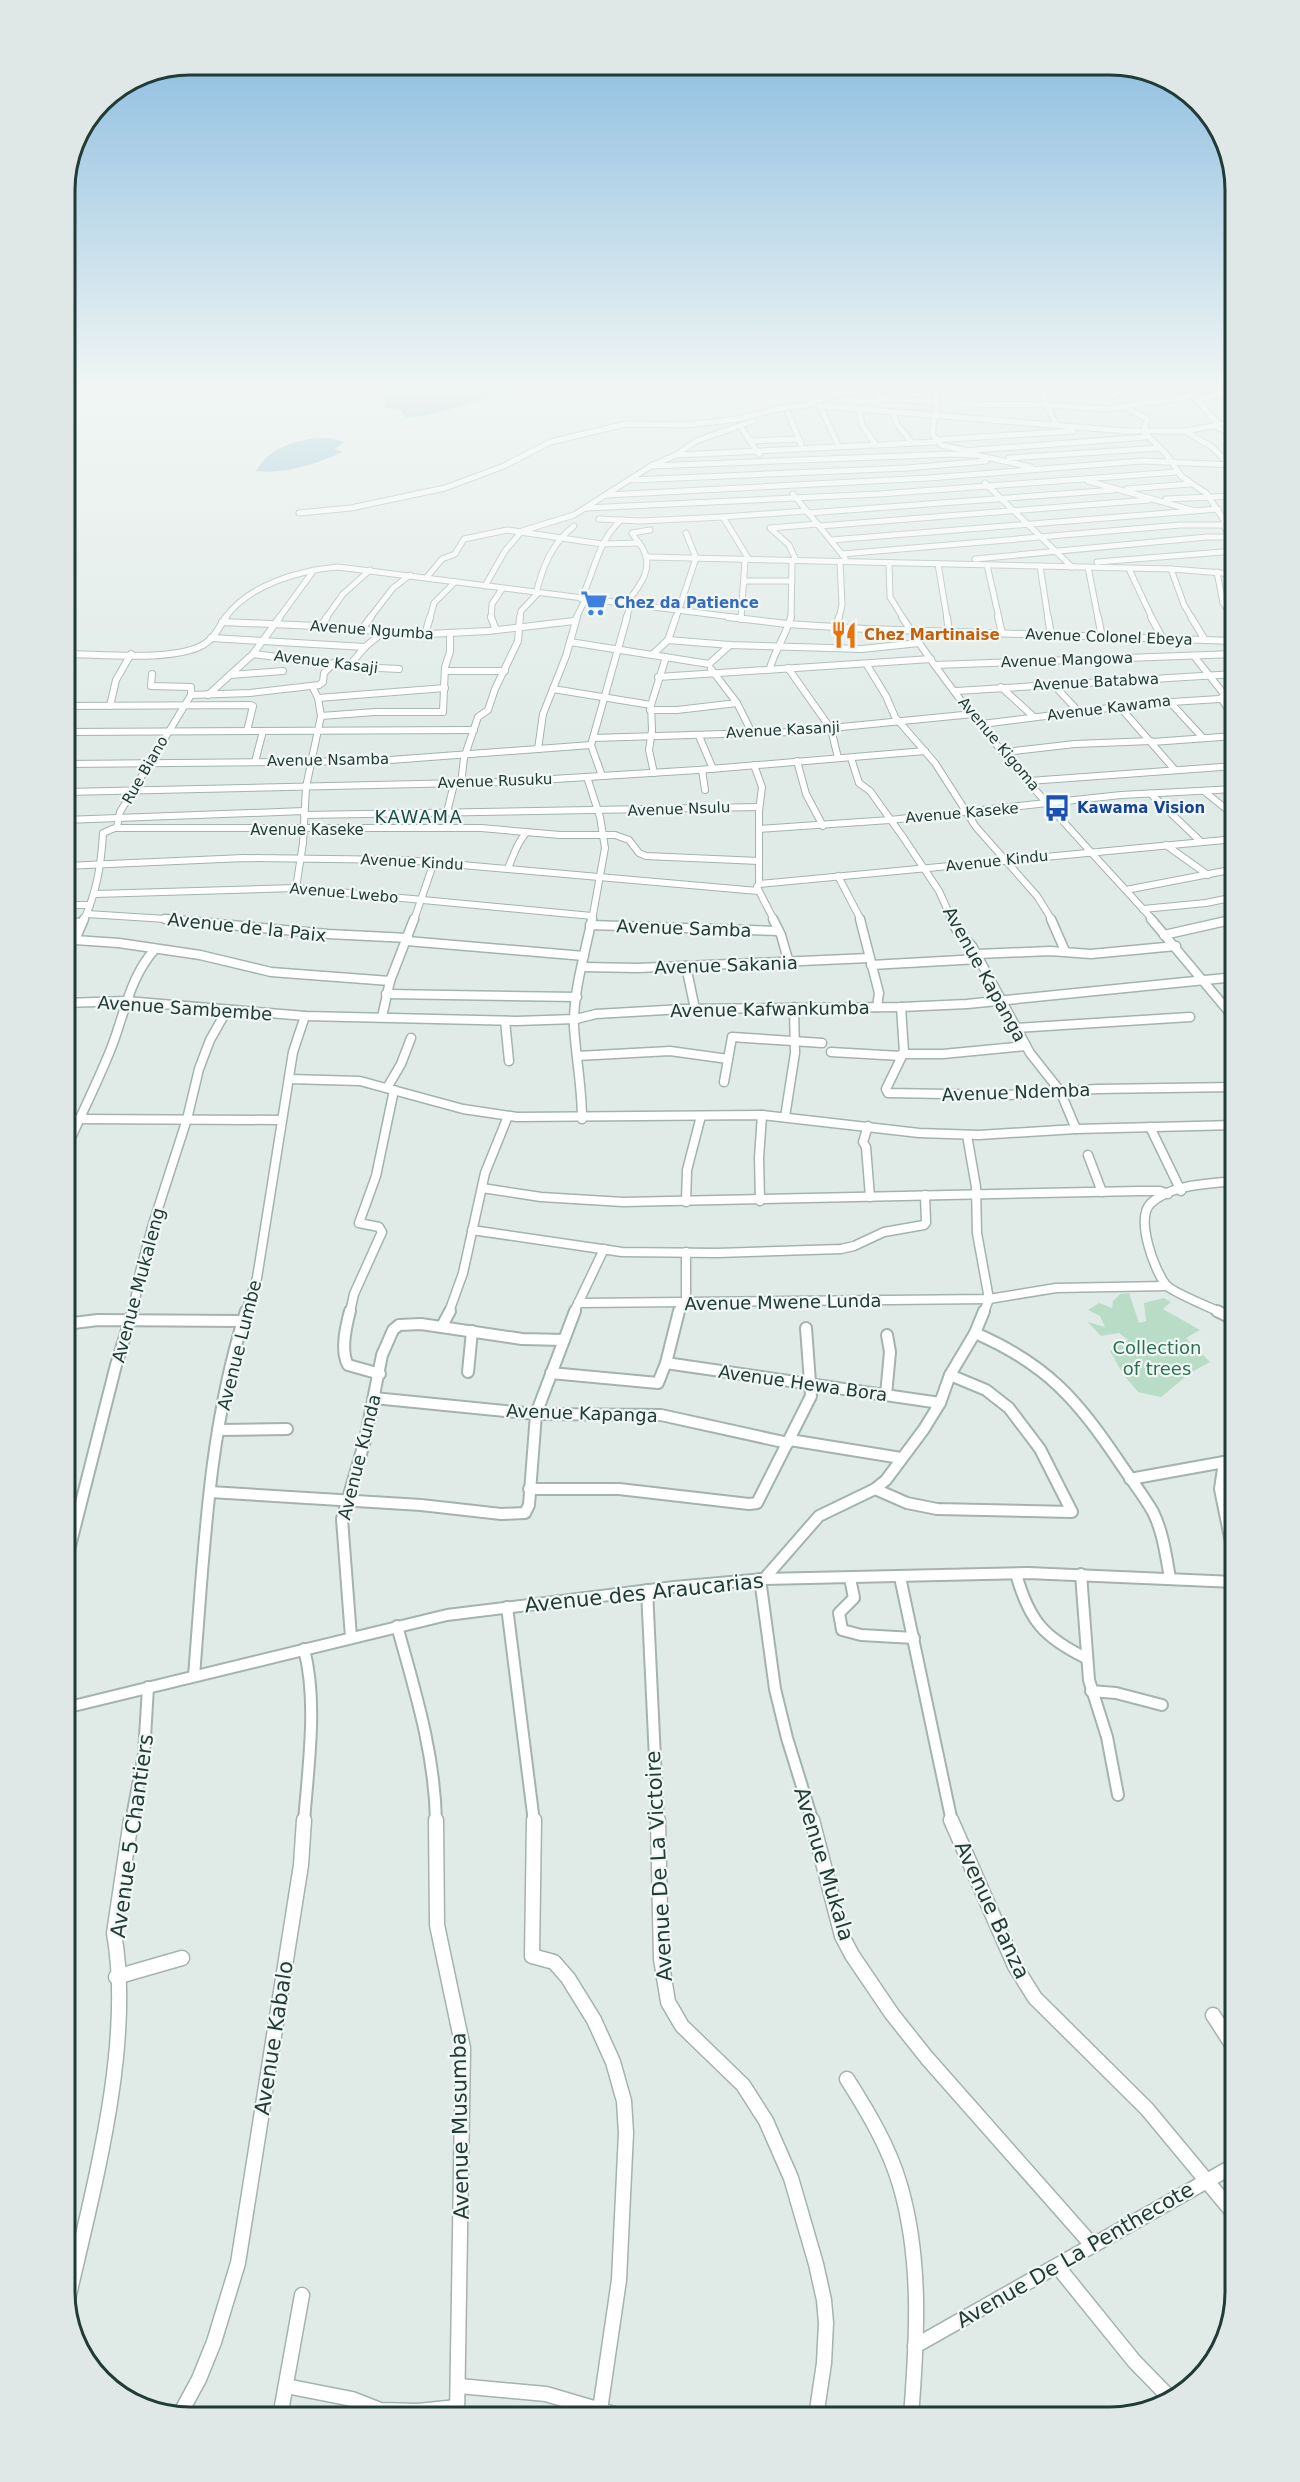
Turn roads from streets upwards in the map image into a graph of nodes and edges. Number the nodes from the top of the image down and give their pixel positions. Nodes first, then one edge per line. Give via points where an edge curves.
1 (385, 501) edge
2 (598, 501) edge
3 (664, 501) edge
4 (745, 501) edge
5 (798, 501) edge
6 (962, 501) edge
7 (1004, 501) edge
8 (1145, 501) edge
9 (1160, 501) edge
10 (1212, 501) edge
11 (705, 503) joint
12 (663, 505) junction
13 (586, 508) junction
14 (1014, 510) junction
15 (1218, 510) junction
16 (1195, 511) junction
17 (807, 512) junction
18 (299, 513) dead end
19 (723, 517) junction
20 (598, 519) dead end
21 (621, 520) junction
22 (662, 520) junction
23 (1225, 522) edge
24 (1027, 523) junction
25 (1225, 524) edge
26 (819, 525) junction
27 (574, 526) dead end
28 (1225, 528) edge
29 (650, 530) dead end
30 (522, 531) junction
31 (686, 533) dead end
32 (1223, 537) joint
33 (559, 538) junction
34 (1042, 538) junction
35 (831, 540) junction
36 (639, 543) junction
37 (602, 544) junction
38 (1057, 552) junction
39 (1225, 552) edge
40 (842, 554) junction
41 (647, 557) junction
42 (696, 558) junction
43 (747, 559) junction
44 (975, 559) dead end
45 (793, 560) junction
46 (840, 561) junction
47 (848, 562) junction
48 (890, 563) junction
49 (938, 564) junction
50 (987, 565) junction
51 (1040, 566) junction
52 (1075, 567) junction
53 (1088, 567) junction
54 (1129, 569) junction
55 (1172, 569) junction
56 (314, 570) junction
57 (370, 570) junction
58 (1218, 572) junction
59 (1225, 573) edge
60 (410, 575) junction
61 (427, 577) junction
62 (744, 581) junction
63 (792, 581) junction
64 (455, 582) junction
65 (485, 586) junction
66 (502, 588) junction
67 (537, 593) junction
68 (583, 599) junction
69 (628, 605) junction
70 (1225, 605) edge
71 (680, 611) junction
72 (741, 618) junction
73 (574, 621) junction
74 (222, 622) junction
75 (273, 624) junction
76 (787, 624) junction
77 (321, 626) junction
78 (521, 627) junction
79 (836, 628) junction
80 (362, 630) junction
81 (496, 630) junction
82 (910, 630) junction
83 (949, 632) junction
84 (382, 633) junction
85 (1002, 633) junction
86 (450, 634) junction
87 (425, 635) junction
88 (1051, 635) junction
89 (1102, 637) junction
90 (1125, 637) junction
91 (211, 638) junction
92 (1163, 639) junction
93 (262, 640) junction
94 (668, 640) junction
95 (1204, 640) junction
96 (1225, 640) edge
97 (570, 642) junction
98 (919, 643) junction
99 (730, 645) junction
100 (777, 646) junction
101 (365, 647) junction
102 (1128, 648) dead end
103 (618, 649) junction
104 (75, 654) edge
105 (131, 654) junction
106 (253, 654) junction
107 (652, 654) junction
108 (1225, 655) edge
109 (1194, 656) junction
110 (666, 657) junction
111 (933, 662) junction
112 (333, 663) junction
113 (709, 664) junction
114 (867, 665) junction
115 (350, 666) junction
116 (771, 668) junction
117 (788, 668) junction
118 (399, 669) dead end
119 (283, 671) dead end
120 (445, 671) junction
121 (505, 671) junction
122 (713, 672) junction
123 (152, 674) dead end
124 (1225, 674) edge
125 (230, 675) junction
126 (1210, 675) junction
127 (658, 677) junction
128 (1052, 684) junction
129 (312, 686) junction
130 (1001, 687) junction
131 (445, 688) junction
132 (553, 688) junction
133 (956, 691) junction
134 (191, 695) junction
135 (208, 695) junction
136 (605, 696) junction
137 (318, 698) junction
138 (1224, 698) joint
139 (1169, 701) junction
140 (737, 703) junction
141 (75, 706) edge
142 (110, 706) junction
143 (184, 706) junction
144 (1119, 706) junction
145 (651, 707) junction
146 (1078, 711) junction
147 (973, 714) junction
148 (321, 716) junction
149 (1034, 717) junction
150 (899, 722) junction
151 (982, 724) junction
152 (831, 729) junction
153 (474, 730) junction
154 (247, 731) junction
155 (263, 731) junction
156 (319, 731) junction
157 (75, 732) edge
158 (167, 732) junction
159 (752, 733) junction
160 (699, 736) junction
161 (1225, 737) edge
162 (650, 738) junction
163 (1203, 738) junction
164 (592, 742) junction
165 (1151, 742) junction
166 (538, 749) junction
167 (925, 751) junction
168 (1005, 752) junction
169 (465, 755) junction
170 (838, 758) junction
171 (851, 758) junction
172 (798, 761) junction
173 (255, 762) junction
174 (310, 762) junction
175 (75, 764) edge
176 (149, 765) junction
177 (754, 765) junction
178 (1225, 767) edge
179 (713, 769) junction
180 (702, 770) junction
181 (1175, 770) junction
182 (654, 773) junction
183 (602, 776) junction
184 (587, 777) junction
185 (1029, 780) junction
186 (458, 784) junction
187 (306, 787) junction
188 (705, 790) dead end
189 (1225, 790) edge
190 (75, 792) edge
191 (132, 792) junction
192 (1205, 792) junction
193 (1151, 794) junction
194 (1049, 805) junction
195 (759, 807) junction
196 (1225, 807) edge
197 (599, 811) junction
198 (447, 812) junction
199 (304, 813) junction
200 (966, 813) junction
201 (118, 818) junction
202 (75, 820) edge
203 (890, 820) junction
204 (823, 826) junction
205 (116, 828) junction
206 (760, 829) junction
207 (303, 830) junction
208 (527, 832) junction
209 (606, 836) junction
210 (1225, 840) edge
211 (1201, 842) junction
212 (1166, 845) junction
213 (1092, 851) junction
214 (300, 858) junction
215 (1004, 860) junction
216 (759, 861) junction
217 (434, 862) junction
218 (101, 865) junction
219 (75, 866) edge
220 (508, 868) junction
221 (922, 868) junction
222 (1225, 871) edge
223 (1208, 875) junction
224 (601, 876) junction
225 (838, 876) junction
226 (758, 887) junction
227 (296, 888) junction
228 (1126, 890) junction
229 (95, 894) junction
230 (1225, 899) edge
231 (420, 900) junction
232 (75, 905) edge
233 (90, 905) junction
234 (1143, 909) junction
235 (87, 914) junction
236 (591, 921) junction
237 (1225, 921) edge
238 (75, 923) edge
239 (82, 923) junction
240 (778, 931) junction
241 (1164, 934) junction
242 (408, 940) junction
243 (1176, 946) junction
244 (155, 949) junction
245 (1065, 951) junction
246 (584, 956) junction
247 (978, 956) junction
248 (870, 961) junction
249 (789, 963) junction
250 (686, 966) junction
251 (582, 967) junction
252 (1225, 978) edge
253 (1204, 980) junction
254 (390, 981) junction
255 (386, 994) junction
256 (576, 997) junction
257 (126, 1001) junction
258 (999, 1001) junction
259 (75, 1003) edge
260 (1225, 1005) edge
261 (794, 1007) junction
262 (878, 1007) junction
263 (901, 1007) junction
264 (695, 1009) junction
265 (228, 1010) junction
266 (305, 1016) junction
267 (382, 1017) junction
268 (1190, 1017) dead end
269 (576, 1019) junction
270 (505, 1022) junction
271 (1015, 1028) junction
272 (411, 1038) dead end
273 (796, 1042) junction
274 (822, 1043) dead end
275 (1026, 1046) junction
276 (831, 1052) dead end
277 (901, 1055) junction
278 (577, 1056) junction
279 (728, 1059) junction
280 (509, 1061) dead end
281 (289, 1079) junction
282 (724, 1082) dead end
283 (1225, 1087) edge
284 (391, 1089) junction
285 (1060, 1090) junction
286 (762, 1115) junction
287 (508, 1116) junction
288 (702, 1116) junction
289 (785, 1117) junction
290 (187, 1119) junction
291 (582, 1119) junction
292 (280, 1120) junction
293 (77, 1121) junction
294 (1225, 1125) edge
295 (75, 1126) edge
296 (868, 1126) junction
297 (1150, 1127) junction
298 (1076, 1129) junction
299 (967, 1135) junction
300 (1088, 1155) dead end
301 (1225, 1184) edge
302 (482, 1188) junction
303 (1180, 1191) junction
304 (1102, 1192) junction
305 (976, 1194) junction
306 (1168, 1194) junction
307 (925, 1195) junction
308 (870, 1197) junction
309 (760, 1201) junction
310 (686, 1202) junction
311 (472, 1230) junction
312 (604, 1249) junction
313 (686, 1252) junction
314 (1167, 1286) junction
315 (989, 1299) junction
316 (578, 1303) junction
317 (683, 1303) junction
318 (1225, 1315) edge
319 (130, 1320) junction
320 (243, 1321) junction
321 (75, 1323) edge
322 (442, 1326) junction
323 (806, 1328) dead end
324 (472, 1331) junction
325 (975, 1333) junction
326 (887, 1335) dead end
327 (564, 1340) junction
328 (666, 1363) junction
329 (468, 1372) dead end
330 (551, 1373) junction
331 (380, 1374) junction
332 (950, 1375) junction
333 (812, 1383) junction
334 (886, 1395) junction
335 (374, 1398) junction
336 (940, 1403) junction
337 (536, 1414) junction
338 (287, 1429) dead end
339 (218, 1430) junction
340 (789, 1442) junction
341 (901, 1458) junction
342 (1224, 1462) joint
343 (1130, 1479) junction
344 (530, 1489) junction
345 (875, 1489) junction
346 (210, 1492) junction
347 (346, 1501) junction
348 (1225, 1512) edge
349 (75, 1527) edge
350 (1016, 1574) junction
351 (1081, 1574) junction
352 (900, 1577) junction
353 (850, 1578) junction
354 (1170, 1578) junction
355 (762, 1579) junction
356 (1225, 1581) edge
357 (647, 1590) junction
358 (507, 1607) junction
359 (397, 1626) junction
360 (351, 1637) junction
361 (914, 1638) junction
362 (304, 1649) junction
363 (1086, 1658) junction
364 (194, 1676) junction
365 (148, 1687) junction
366 (1091, 1691) junction
367 (75, 1705) edge
368 (1162, 1705) dead end
369 (1118, 1795) dead end
370 (182, 1958) dead end
371 (116, 1977) junction
372 (1213, 2015) dead end
373 (1225, 2033) edge
374 (847, 2079) dead end
375 (1225, 2170) edge
376 (1207, 2179) junction
377 (1225, 2201) edge
378 (1093, 2246) junction
379 (1058, 2267) junction
380 (75, 2269) edge
381 (302, 2295) dead end
382 (915, 2346) junction
383 (286, 2386) junction
384 (459, 2386) junction
385 (1165, 2393) edge
386 (184, 2407) edge
387 (282, 2407) edge
388 (372, 2407) edge
389 (457, 2407) edge
390 (590, 2407) edge
391 (600, 2407) edge
392 (818, 2407) edge
393 (912, 2407) edge

1 - 18 street
2 - 13 street
3 - 12 street
4 - 11 street
5 - 17 street
6 - 17 street
7 - 14 street
8 - 14 street
9 - 16 street
10 - 15 street
11 - 12 street
12 - 13 street
12 - 22 street
13 - 30 street via 562,520
14 - 24 street
14 - 26 street
15 - 16 street
15 - 23 street
16 - 24 street
17 - 19 street
17 - 26 street
19 - 22 street
19 - 43 street
20 - 21 street
21 - 22 street
21 - 37 street via 609,530
24 - 34 street
24 - 35 street
25 - 34 street
26 - 35 street
26 - 45 street via 772,527 792,550
27 - 33 street
28 - 32 street
29 - 36 street via 632,533
30 - 33 street
30 - 61 street via 501,530 466,538 455,554 442,559
30 - 65 street
31 - 42 street
32 - 38 street
33 - 37 street
33 - 67 street via 546,562
34 - 38 street
34 - 40 street
35 - 40 street
36 - 37 street
36 - 41 street
37 - 68 street
38 - 44 street
38 - 52 street
39 - 52 street
40 - 47 street
41 - 42 street
41 - 69 street via 645,579
42 - 43 street
42 - 71 street
43 - 45 street
43 - 62 street
45 - 46 street
45 - 63 street
46 - 47 street
46 - 79 street via 842,604
47 - 48 street
48 - 49 street
48 - 82 street, Avenue Kigoma via 890,597
49 - 50 street
49 - 83 street
50 - 51 street
50 - 85 street
51 - 52 street
51 - 88 street
52 - 53 street
53 - 54 street
53 - 89 street
54 - 55 street
54 - 92 street
55 - 58 street
55 - 95 street via 1184,605
56 - 57 street, Avenue Colonel Ebeya
56 - 74 street, Avenue Colonel Ebeya via 286,579 240,603
56 - 75 street
57 - 60 street, Avenue Colonel Ebeya
57 - 77 street via 343,594
58 - 59 street
58 - 70 street
60 - 61 street, Avenue Colonel Ebeya
60 - 80 street via 393,588
61 - 64 street, Avenue Colonel Ebeya
62 - 63 street
62 - 72 street
63 - 76 street via 792,615
64 - 65 street, Avenue Colonel Ebeya
64 - 87 street via 434,603
65 - 66 street, Avenue Colonel Ebeya
66 - 67 street, Avenue Colonel Ebeya
66 - 81 street via 489,609
67 - 68 street, Avenue Colonel Ebeya
67 - 78 street via 521,611
68 - 69 street, Avenue Colonel Ebeya
68 - 73 street
69 - 71 street, Avenue Colonel Ebeya
69 - 103 street
71 - 72 street, Avenue Colonel Ebeya
71 - 94 street
72 - 76 street, Avenue Colonel Ebeya
73 - 78 street, Avenue Ngumba
73 - 97 street
74 - 75 street, Avenue Ngumba
74 - 91 street, Avenue Colonel Ebeya
75 - 77 street, Avenue Ngumba
75 - 93 street
76 - 79 street, Avenue Colonel Ebeya
76 - 100 street
77 - 80 street, Avenue Ngumba
78 - 81 street, Avenue Ngumba
78 - 121 street
79 - 82 street, Avenue Colonel Ebeya
80 - 84 street, Avenue Ngumba
81 - 86 street, Avenue Ngumba
82 - 83 street, Avenue Colonel Ebeya
82 - 98 street, Avenue Kigoma
83 - 85 street, Avenue Colonel Ebeya
84 - 87 street, Avenue Ngumba
84 - 101 street
85 - 88 street, Avenue Colonel Ebeya
86 - 87 street, Avenue Ngumba
86 - 120 street
88 - 89 street, Avenue Colonel Ebeya
89 - 90 street, Avenue Colonel Ebeya
90 - 92 street, Avenue Colonel Ebeya
90 - 102 street
91 - 93 street
91 - 105 street via 188,650
92 - 95 street, Avenue Colonel Ebeya
93 - 101 street
93 - 106 street
94 - 99 street
94 - 107 street
95 - 96 street, Avenue Colonel Ebeya
97 - 103 street
97 - 132 street
98 - 100 street via 874,649
98 - 111 street, Avenue Kigoma
99 - 100 street
99 - 113 street
100 - 116 street
101 - 115 street
103 - 107 street
103 - 136 street
104 - 105 street
105 - 142 street via 116,680
106 - 112 street, Avenue Kasaji
106 - 125 street
107 - 110 street
108 - 109 street, Avenue Mangowa
109 - 111 street, Avenue Mangowa
109 - 126 street
110 - 113 street
110 - 127 street
111 - 114 street, Avenue Mangowa
111 - 133 street, Avenue Kigoma
112 - 115 street, Avenue Kasaji
112 - 129 street via 324,673 322,683
113 - 122 street
114 - 117 street, Avenue Mangowa
114 - 150 street
115 - 118 street, Avenue Kasaji
116 - 117 street, Avenue Mangowa
116 - 122 street, Avenue Mangowa
117 - 152 street
119 - 125 street
120 - 121 street
120 - 131 street
121 - 153 street via 488,710 478,717
122 - 127 street, Avenue Mangowa
122 - 140 street
123 - 134 street via 151,686 190,687
124 - 126 street, Avenue Batabwa
125 - 135 street
126 - 128 street, Avenue Batabwa
126 - 138 street
127 - 145 street
128 - 130 street, Avenue Batabwa
128 - 146 street
129 - 135 street
129 - 137 street
130 - 133 street, Avenue Batabwa
130 - 149 street
131 - 137 street
131 - 148 street via 443,712
132 - 136 street
132 - 166 street via 537,738
133 - 147 street, Avenue Kigoma
134 - 135 street
134 - 143 street, Rue Biano
136 - 145 street
136 - 164 street
137 - 148 street
138 - 139 street, Avenue Kawama
139 - 144 street, Avenue Kawama
139 - 163 street
140 - 145 street via 677,710
140 - 159 street
141 - 142 street
142 - 143 street
143 - 154 street via 253,706
143 - 158 street, Rue Biano
144 - 146 street, Avenue Kawama
144 - 165 street
145 - 162 street
146 - 149 street, Avenue Kawama
147 - 150 street, Avenue Kasanji
147 - 151 street, Avenue Kigoma
148 - 156 street
149 - 151 street, Avenue Kawama
150 - 152 street, Avenue Kasanji
150 - 167 street
151 - 168 street, Avenue Kigoma
152 - 159 street, Avenue Kasanji
152 - 170 street
153 - 156 street
153 - 169 street
154 - 155 street
154 - 158 street
155 - 156 street
155 - 173 street
156 - 174 street
157 - 158 street
158 - 176 street, Rue Biano
159 - 160 street, Avenue Kasanji
160 - 162 street, Avenue Kasanji
160 - 179 street
161 - 163 street
162 - 164 street, Avenue Kasanji
162 - 182 street via 649,757
163 - 165 street
164 - 166 street, Avenue Nsamba
164 - 183 street
165 - 168 street via 1075,744
165 - 181 street
166 - 169 street, Avenue Nsamba
167 - 171 street, Avenue Rusuku
167 - 200 street
168 - 185 street, Avenue Kigoma
169 - 174 street, Avenue Nsamba
169 - 186 street
170 - 171 street, Avenue Rusuku
170 - 172 street, Avenue Rusuku
171 - 203 street, Avenue Kapanga via 859,783
172 - 177 street, Avenue Rusuku
172 - 204 street via 806,794
173 - 174 street, Avenue Nsamba
173 - 176 street, Avenue Nsamba
174 - 187 street
175 - 176 street, Avenue Nsamba
176 - 191 street, Rue Biano
177 - 179 street, Avenue Rusuku
177 - 195 street via 761,783
178 - 181 street
179 - 180 street, Avenue Rusuku
180 - 182 street, Avenue Rusuku
180 - 188 street
181 - 185 street
182 - 183 street, Avenue Rusuku
183 - 184 street, Avenue Rusuku
184 - 186 street, Avenue Rusuku
184 - 197 street
185 - 194 street, Avenue Kigoma
186 - 187 street, Avenue Rusuku
186 - 198 street
187 - 191 street, Avenue Rusuku
187 - 199 street
189 - 192 street, Avenue Kaseke
190 - 191 street, Avenue Rusuku
191 - 201 street, Rue Biano
192 - 193 street, Avenue Kaseke
192 - 196 street
193 - 194 street, Avenue Kaseke
193 - 211 street
194 - 200 street, Avenue Kaseke
194 - 213 street, Avenue Kigoma
195 - 197 street, Avenue Nsulu
195 - 206 street
197 - 198 street
197 - 209 street
198 - 199 street
199 - 201 street
199 - 207 street
200 - 203 street, Avenue Kaseke
200 - 215 street
201 - 202 street
201 - 205 street, Rue Biano
203 - 204 street, Avenue Kaseke
203 - 221 street, Avenue Kapanga
204 - 206 street, Avenue Kaseke
205 - 207 street, Avenue Kaseke
205 - 218 street, Rue Biano via 103,833
206 - 216 street
207 - 208 street, Avenue Kaseke via 459,827
207 - 214 street
208 - 209 street, Avenue Kaseke
208 - 220 street via 518,841
209 - 216 street, Avenue Kaseke via 624,837 646,856
209 - 224 street
210 - 211 street, Avenue Kindu
211 - 212 street, Avenue Kindu
212 - 213 street, Avenue Kindu
212 - 223 street
213 - 215 street, Avenue Kindu
213 - 228 street, Avenue Kigoma
214 - 217 street, Avenue Kindu
214 - 218 street, Avenue Kindu
214 - 227 street
215 - 221 street, Avenue Kindu
215 - 245 street via 1036,896 1055,925
216 - 226 street
217 - 220 street, Avenue Kindu
217 - 231 street
218 - 219 street, Avenue Kindu
218 - 229 street, Rue Biano
220 - 224 street, Avenue Kindu
221 - 225 street, Avenue Kindu
221 - 247 street, Avenue Kapanga via 941,895 956,929
222 - 223 street
223 - 228 street
224 - 226 street, Avenue Kindu
224 - 236 street
225 - 226 street, Avenue Kindu
225 - 248 street via 863,925
226 - 240 street
227 - 229 street, Avenue Lwebo
227 - 231 street, Avenue Lwebo
228 - 234 street, Avenue Kigoma
229 - 233 street, Rue Biano
230 - 234 street
231 - 236 street, Avenue Lwebo
231 - 242 street
232 - 233 street
233 - 235 street, Rue Biano
234 - 241 street, Avenue Kigoma
235 - 239 street, Rue Biano
235 - 242 street, Avenue de la Paix
236 - 240 street, Avenue Samba
236 - 246 street
237 - 241 street
238 - 239 street
239 - 244 street, Rue Biano via 75,939 78,941
240 - 249 street
241 - 243 street, Avenue Kigoma
242 - 246 street
242 - 254 street
243 - 245 street via 1106,953
243 - 253 street, Avenue Kigoma
244 - 254 street via 269,971
244 - 257 street
245 - 247 street, Avenue Sakania
246 - 251 street
247 - 248 street, Avenue Sakania
247 - 258 street, Avenue Kapanga
248 - 249 street, Avenue Sakania
248 - 262 street via 879,993
249 - 250 street, Avenue Sakania
250 - 251 street, Avenue Sakania
250 - 264 street
251 - 256 street
252 - 253 street, Avenue Kafwankumba
253 - 258 street, Avenue Kafwankumba
253 - 260 street, Avenue Kigoma
254 - 255 street
255 - 256 street
255 - 267 street
256 - 269 street
257 - 259 street, Avenue Sambembe
257 - 265 street, Avenue Sambembe
257 - 293 street via 112,1045
258 - 263 street, Avenue Kafwankumba
258 - 271 street, Avenue Kapanga
261 - 262 street, Avenue Kafwankumba
261 - 264 street, Avenue Kafwankumba
261 - 273 street
262 - 263 street, Avenue Kafwankumba
263 - 277 street, Avenue Ndemba via 905,1041
264 - 269 street, Avenue Kafwankumba via 596,1014
265 - 266 street, Avenue Sambembe
265 - 290 street, Avenue Mukaleng via 210,1040
266 - 267 street, Avenue Kafwankumba
266 - 281 street, Avenue Lumbe
267 - 270 street, Avenue Kafwankumba
268 - 271 street
269 - 270 street, Avenue Kafwankumba
269 - 278 street
270 - 280 street
271 - 275 street, Avenue Kapanga
272 - 284 street
273 - 274 street
273 - 279 street via 733,1037
273 - 289 street
275 - 277 street
275 - 285 street, Avenue Kapanga
276 - 277 street
277 - 285 street, Avenue Ndemba via 887,1092 998,1095
278 - 279 street via 670,1051
278 - 291 street
279 - 282 street
281 - 284 street via 345,1080
281 - 292 street, Avenue Lumbe
283 - 285 street, Avenue Ndemba
284 - 287 street via 463,1109
284 - 331 street via 376,1176 360,1223 380,1227 382,1232 354,1294 346,1327 348,1365
285 - 298 street, Avenue Kapanga
286 - 288 street
286 - 289 street
286 - 309 street
287 - 291 street
287 - 302 street
288 - 291 street
288 - 310 street via 687,1170
289 - 296 street
290 - 292 street
290 - 293 street
290 - 319 street, Avenue Mukaleng via 153,1224
292 - 320 street, Avenue Lumbe via 257,1278
293 - 295 street
294 - 297 street
296 - 299 street
296 - 308 street via 863,1142
297 - 298 street
297 - 303 street
298 - 299 street
299 - 305 street
300 - 304 street
301 - 303 street
302 - 310 street via 591,1201
302 - 311 street
303 - 306 street
304 - 305 street
304 - 306 street
305 - 307 street
305 - 315 street via 977,1233
306 - 314 street via 1150,1205 1143,1216 1146,1237
307 - 308 street
307 - 313 street via 924,1225 884,1232 845,1248
308 - 309 street
309 - 310 street
311 - 312 street
311 - 322 street via 452,1309
312 - 313 street
312 - 316 street
313 - 317 street
314 - 315 street, Avenue Mwene Lunda via 1056,1288
314 - 318 street
315 - 317 street, Avenue Mwene Lunda
315 - 325 street
316 - 317 street, Avenue Mwene Lunda
316 - 327 street
317 - 328 street
319 - 320 street
319 - 321 street
319 - 349 street, Avenue Mukaleng
320 - 339 street, Avenue Lumbe
322 - 324 street
322 - 331 street, Avenue Kunda via 395,1327 382,1355
323 - 333 street
324 - 327 street via 522,1339
324 - 329 street
325 - 332 street
325 - 343 street via 1020,1354 1065,1392 1091,1420
326 - 334 street via 890,1352
327 - 330 street
328 - 330 street via 656,1384
328 - 333 street, Avenue Hewa Bora
330 - 337 street
331 - 335 street, Avenue Kunda
332 - 336 street
332 - 345 street via 991,1392 1017,1417 1045,1458 1072,1512 931,1509
333 - 334 street, Avenue Hewa Bora
333 - 340 street via 809,1402
334 - 336 street, Avenue Hewa Bora
335 - 337 street, Avenue Kapanga
335 - 347 street, Avenue Kunda
336 - 341 street
337 - 340 street, Avenue Kapanga via 661,1415
337 - 344 street
338 - 339 street
339 - 346 street, Avenue Lumbe
340 - 341 street, Avenue Kapanga
340 - 344 street via 755,1503 619,1489
341 - 345 street
342 - 343 street
342 - 348 street via 1220,1490
343 - 354 street via 1153,1512
344 - 347 street via 529,1505 522,1515
345 - 355 street via 819,1516
346 - 347 street
346 - 364 street, Avenue Lumbe
347 - 360 street, Avenue Kunda via 342,1533
350 - 351 street, Avenue des Araucarias
350 - 352 street, Avenue des Araucarias
350 - 363 street via 1030,1618 1050,1638
351 - 354 street, Avenue des Araucarias
351 - 363 street
352 - 353 street, Avenue des Araucarias
352 - 361 street, Avenue Banza
353 - 355 street, Avenue des Araucarias
353 - 361 street via 854,1598 839,1613 842,1630
354 - 356 street, Avenue des Araucarias
355 - 357 street, Avenue des Araucarias
355 - 378 street, Avenue Mukala via 775,1689 842,1936 892,2014 920,2049
357 - 358 street, Avenue des Araucarias
357 - 392 street, Avenue De La Victoire via 664,1988 681,2025 734,2074 759,2106 787,2162 825,2308
358 - 359 street, Avenue des Araucarias
358 - 391 street via 534,1825 532,1956 554,1962 568,1978 594,2020 613,2062 624,2101 619,2280
359 - 360 street, Avenue des Araucarias
359 - 384 street, Avenue Musumba via 432,1760 440,1945 463,2048
360 - 362 street, Avenue des Araucarias
361 - 376 street, Avenue Banza via 953,1828 1015,1966 1035,1998 1147,2109
362 - 364 street, Avenue des Araucarias
362 - 386 street, Avenue Kabalo via 309,1668 310,1734 305,1822 275,2038 226,2314 209,2361
363 - 366 street
364 - 365 street, Avenue des Araucarias
365 - 367 street, Avenue des Araucarias
365 - 371 street, Avenue 5 Chantiers via 144,1754 114,1933
366 - 368 street
366 - 369 street via 1107,1737
370 - 371 street
371 - 380 street, Avenue 5 Chantiers via 119,2017 111,2089
372 - 373 street
374 - 382 street via 881,2137 900,2185 914,2271
375 - 376 street, Avenue De La Penthecote
376 - 377 street, Avenue Banza
376 - 378 street, Avenue De La Penthecote
378 - 379 street, Avenue De La Penthecote
379 - 382 street, Avenue De La Penthecote
379 - 385 street via 1134,2361
381 - 383 street
382 - 393 street
383 - 387 street
383 - 388 street
384 - 389 street, Avenue Musumba
384 - 390 street via 546,2394

